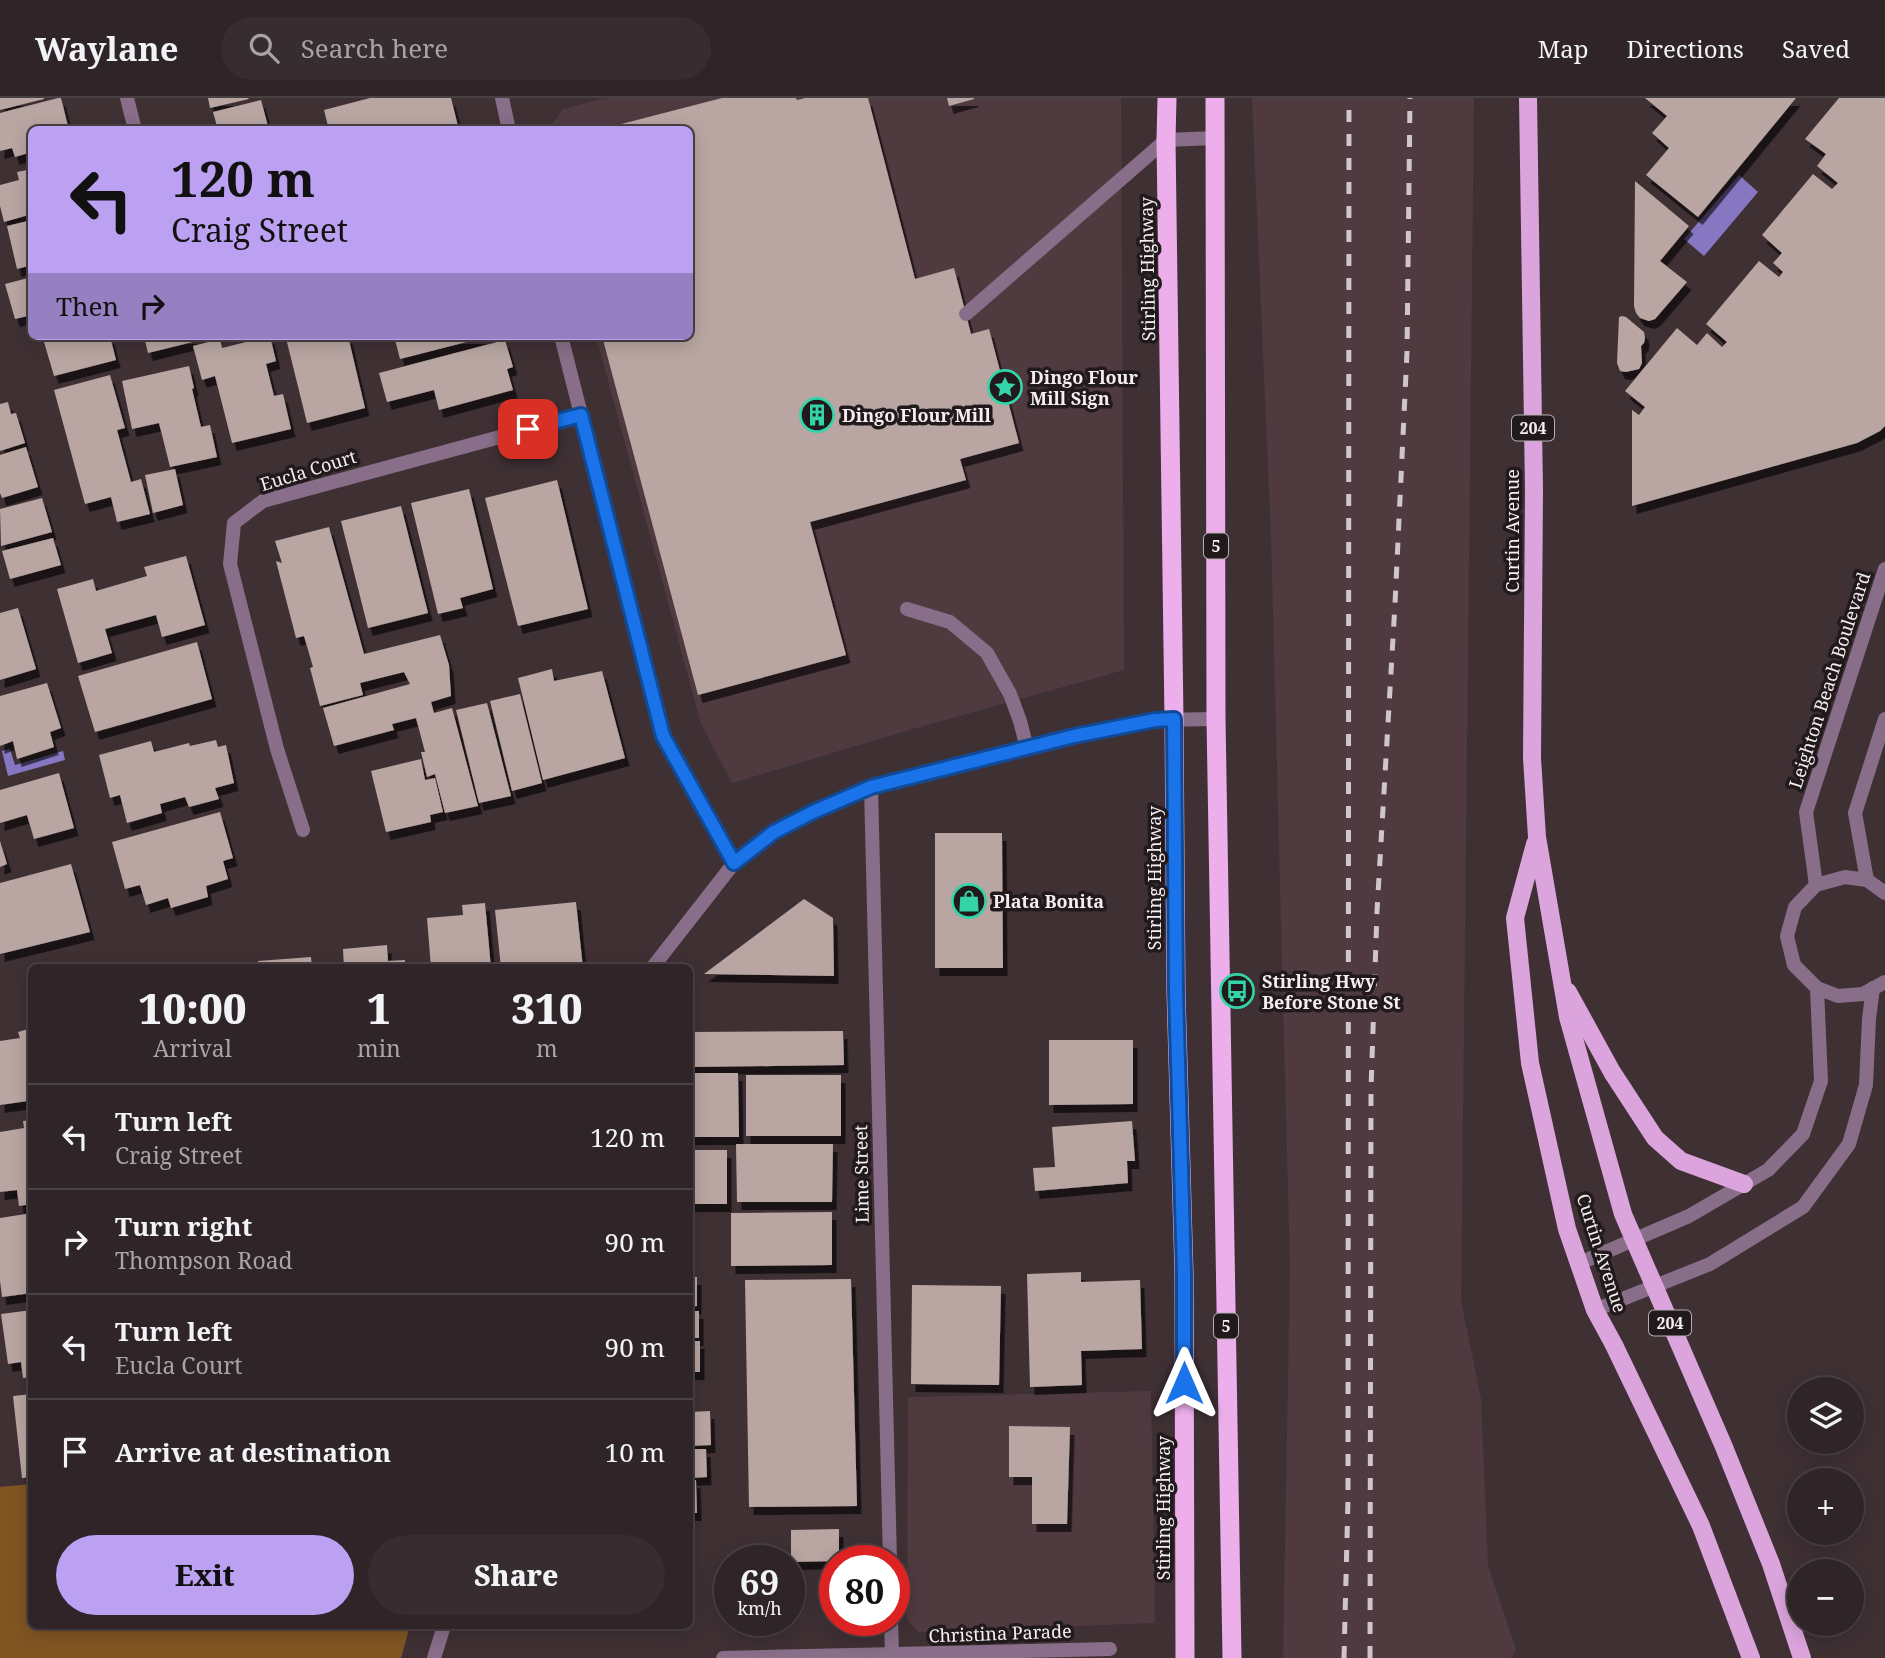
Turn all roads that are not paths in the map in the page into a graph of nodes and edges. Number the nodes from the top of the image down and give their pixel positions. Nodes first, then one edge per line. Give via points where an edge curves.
1 (127, 98) edge
2 (502, 98) edge
3 (1167, 98) edge
4 (1215, 98) edge
5 (1528, 98) edge
6 (134, 126) edge
7 (508, 126) edge
8 (1214, 138) junction
9 (1166, 140) junction
10 (966, 314) dead end
11 (562, 340) edge
12 (581, 415) junction
13 (1885, 569) edge
14 (1881, 589) edge
15 (907, 609) dead end
16 (1174, 719) junction
17 (1216, 719) junction
18 (1885, 719) edge
19 (1027, 748) junction
20 (871, 787) junction
21 (303, 830) dead end
22 (1536, 837) junction
23 (734, 863) junction
24 (1867, 880) junction
25 (1816, 885) junction
26 (1885, 893) edge
27 (655, 964) edge
28 (1561, 980) junction
29 (1879, 985) edge
30 (1817, 988) junction
31 (1744, 1184) junction
32 (1634, 1240) junction
33 (1580, 1263) junction
34 (1654, 1287) junction
35 (1595, 1310) junction
36 (890, 1545) edge
37 (443, 1629) edge
38 (891, 1636) edge
39 (1111, 1649) dead end
40 (892, 1655) junction
41 (944, 1656) edge
42 (434, 1658) edge
43 (723, 1658) edge
44 (1185, 1658) edge
45 (1232, 1658) edge
46 (1751, 1658) edge
47 (1802, 1658) edge

1 - 6 street
2 - 7 street
3 - 9 highway, Stirling Highway
4 - 8 highway, 5
5 - 22 main road, Curtin Avenue / 204
8 - 9 street
8 - 17 highway, 5
9 - 10 street
9 - 16 highway, Stirling Highway
11 - 12 street
12 - 21 street, Eucla Court via 263,501 234,523 230,564 277,749
12 - 23 street via 663,736
13 - 14 street, Leighton Beach Boulevard
14 - 25 street, Leighton Beach Boulevard via 1806,813
15 - 19 street via 950,622 987,653 1010,694
16 - 17 street
16 - 19 street via 1135,723
16 - 44 highway, Stirling Highway via 1184,1273
17 - 45 highway, 5
18 - 24 street via 1854,813
19 - 20 street
20 - 23 street via 774,832
20 - 36 street, Lime Street
22 - 28 main road, Curtin Avenue / 204
22 - 33 main road, Curtin Avenue / 204 via 1515,918 1530,1063 1567,1229
23 - 27 street
24 - 25 street via 1845,877
24 - 26 street
25 - 30 street via 1795,906 1787,936 1794,965
28 - 31 main road via 1654,1138 1681,1161
28 - 32 main road, Curtin Avenue / 204 via 1623,1214
29 - 30 street via 1863,994 1838,996
29 - 34 street via 1870,1019 1866,1085 1849,1144 1803,1207 1710,1264
30 - 31 street via 1821,1081 1803,1134 1768,1170
31 - 32 street via 1689,1216
32 - 33 street
32 - 34 main road, Curtin Avenue / 204
33 - 35 main road, Curtin Avenue / 204
34 - 35 street
34 - 47 main road, Curtin Avenue / 204 via 1771,1564
35 - 46 main road, Curtin Avenue / 204 via 1700,1526
37 - 42 street
38 - 40 street
39 - 41 street, Christina Parade
40 - 41 street, Christina Parade
40 - 43 street, Christina Parade

